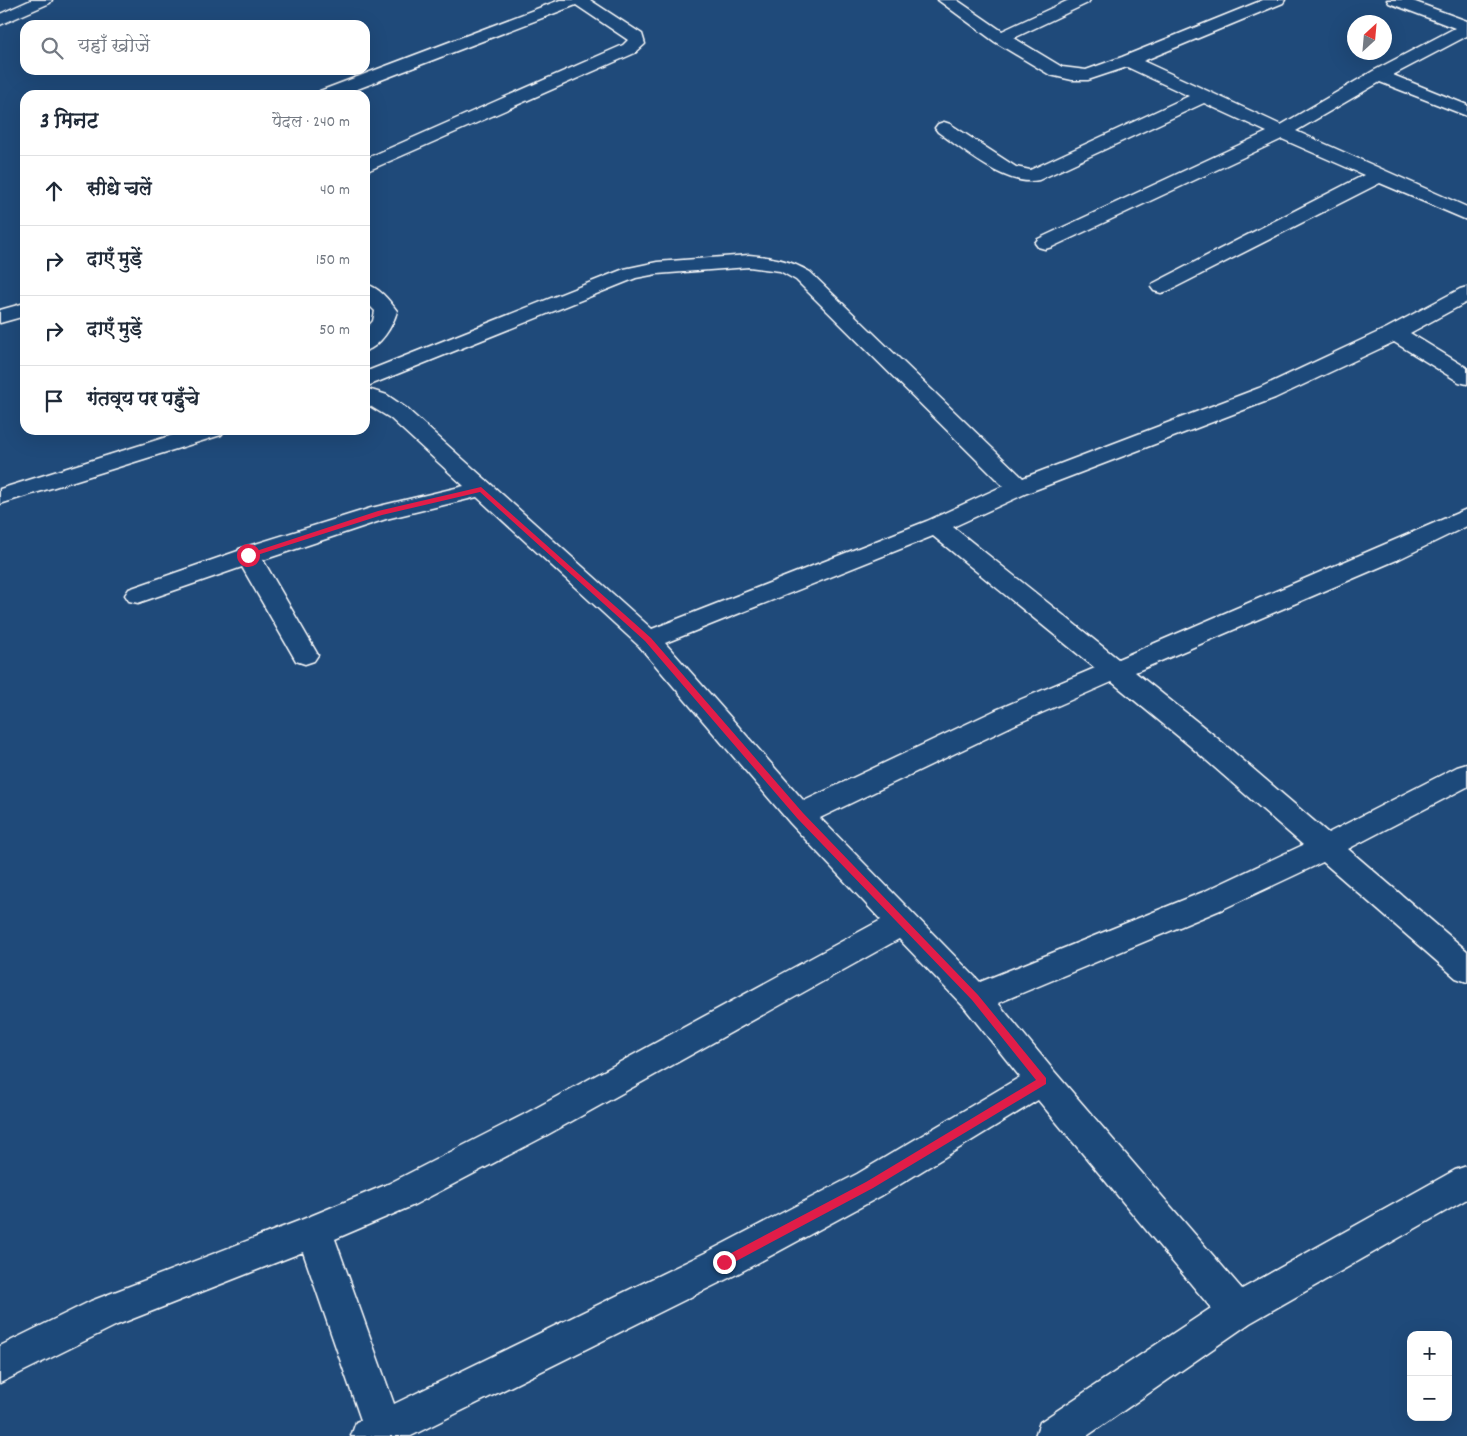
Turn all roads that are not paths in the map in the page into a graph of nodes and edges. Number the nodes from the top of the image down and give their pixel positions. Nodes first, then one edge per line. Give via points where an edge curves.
1 (44, 0) edge
2 (575, 0) edge
3 (579, 0) edge
4 (946, 0) edge
5 (1082, 0) edge
6 (1277, 0) edge
7 (1395, 0) edge
8 (0, 20) edge
9 (1467, 28) edge
10 (1001, 38) junction
11 (1128, 61) junction
12 (1379, 75) junction
13 (339, 90) edge
14 (1204, 96) junction
15 (1467, 112) edge
16 (944, 128) dead end
17 (1282, 132) junction
18 (370, 164) edge
19 (1380, 176) junction
20 (1467, 214) edge
21 (1045, 242) dead end
22 (1161, 287) dead end
23 (1467, 293) edge
24 (370, 294) edge
25 (20, 311) edge
26 (0, 317) edge
27 (1394, 334) junction
28 (370, 338) edge
29 (1467, 377) edge
30 (370, 378) edge
31 (370, 397) edge
32 (197, 435) edge
33 (1019, 488) junction
34 (481, 490) junction
35 (0, 498) edge
36 (1467, 517) edge
37 (936, 526) junction
38 (248, 555) junction
39 (138, 595) dead end
40 (648, 640) junction
41 (305, 655) dead end
42 (1116, 670) junction
43 (1467, 774) edge
44 (800, 815) junction
45 (1326, 847) junction
46 (902, 923) junction
47 (1467, 969) edge
48 (975, 998) junction
49 (1042, 1081) junction
50 (1467, 1180) edge
51 (314, 1231) junction
52 (1237, 1311) junction
53 (0, 1365) edge
54 (380, 1434) edge
55 (1054, 1436) edge

1 - 8 street
2 - 13 street
3 - 18 street via 636,38 636,44
4 - 10 street
5 - 10 street
6 - 11 street
7 - 9 street
9 - 12 street
10 - 11 street via 1056,71 1072,75 1088,75
11 - 14 street
12 - 15 street
12 - 17 street
14 - 16 street via 1032,176 1010,172
14 - 17 street
17 - 19 street
17 - 21 street
19 - 20 street
19 - 22 street
23 - 27 street
24 - 28 street via 386,311 383,322
25 - 26 street
27 - 29 street
27 - 33 street via 1267,393
30 - 33 street via 632,273 749,261 772,263 802,276
31 - 34 street via 398,413
32 - 35 street
33 - 37 street
34 - 38 street via 380,513
34 - 40 street
36 - 42 street
37 - 40 street
37 - 42 street
38 - 39 street
38 - 41 street
40 - 44 street
42 - 44 street via 1006,717
42 - 45 street
43 - 45 street
44 - 46 street
45 - 47 street
45 - 48 street via 1214,900
46 - 48 street
46 - 51 street via 535,1126 400,1194
48 - 49 street
49 - 52 street
49 - 54 street via 869,1185 724,1262
50 - 52 street
51 - 53 street via 104,1312
51 - 54 street
52 - 55 street

